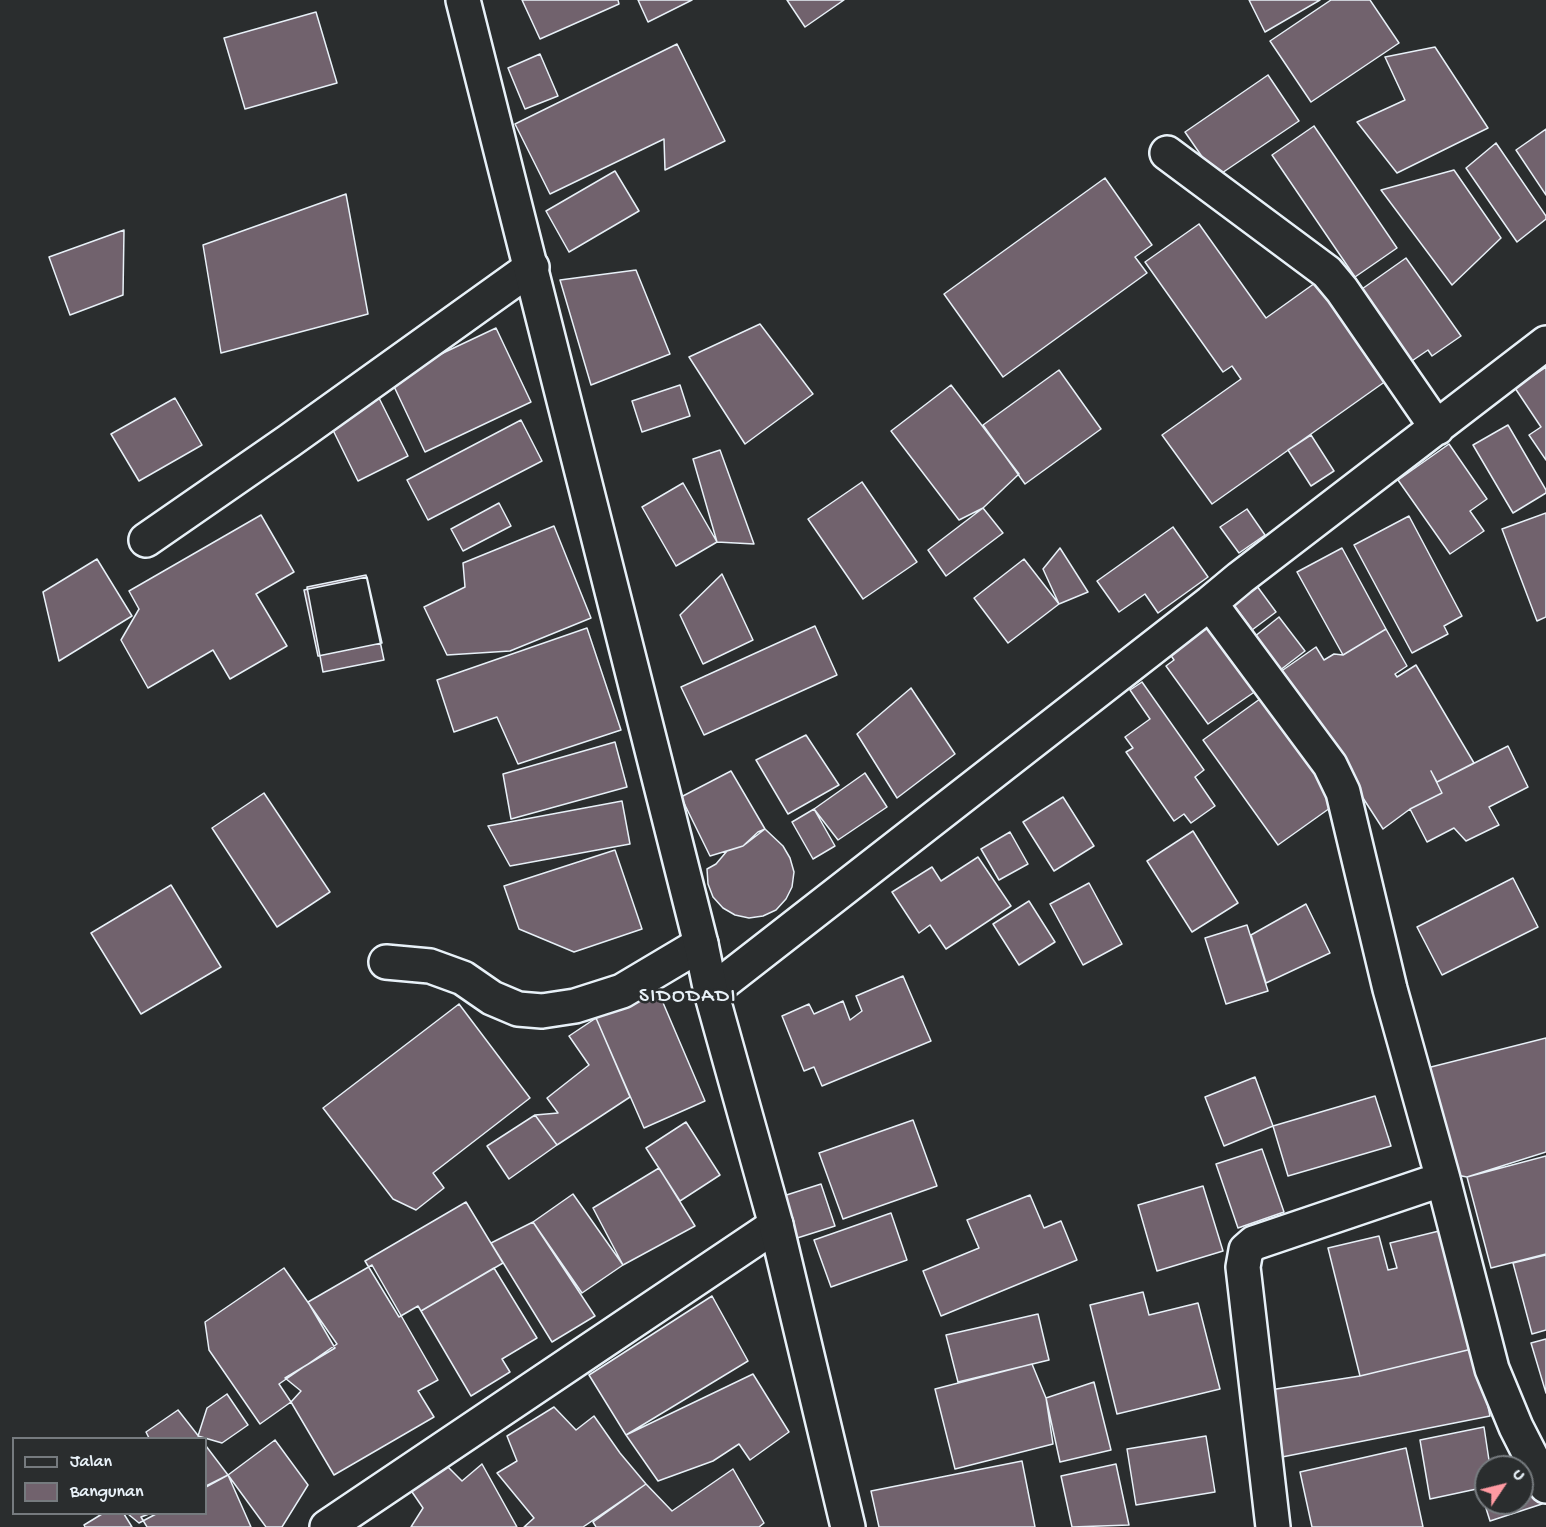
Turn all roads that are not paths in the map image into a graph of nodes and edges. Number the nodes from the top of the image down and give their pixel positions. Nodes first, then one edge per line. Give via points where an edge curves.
1 (463, 0) edge
2 (1167, 153) dead end
3 (531, 267) junction
4 (1546, 343) edge
5 (1437, 428) junction
6 (146, 540) dead end
7 (1210, 603) junction
8 (701, 944) junction
9 (386, 962) dead end
10 (711, 992) junction
11 (1443, 1179) junction
12 (776, 1225) junction
13 (1546, 1486) edge
14 (369, 1516) edge
15 (841, 1524) edge
16 (327, 1527) edge
17 (1273, 1527) edge

1 - 3 street
2 - 5 street via 1327,272
3 - 6 street
3 - 8 street
4 - 5 street
5 - 7 street
7 - 10 street
7 - 11 street via 1330,765 1343,792 1390,989
8 - 9 street via 622,991 575,1006 542,1011 518,1010 463,978 430,966
8 - 10 street
10 - 12 street
11 - 13 street via 1492,1369
11 - 17 street via 1254,1243 1246,1250 1244,1267
12 - 14 street
12 - 15 street
14 - 16 street

